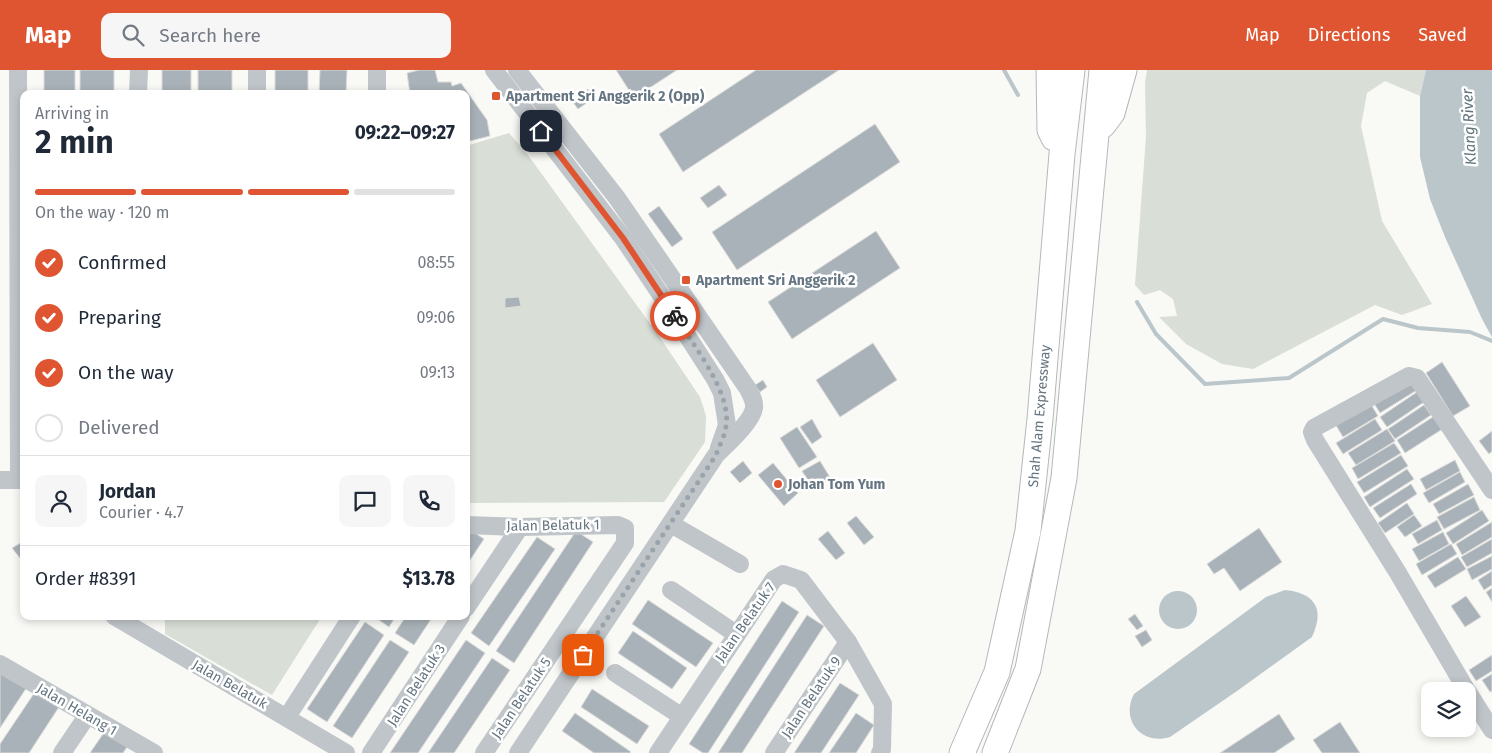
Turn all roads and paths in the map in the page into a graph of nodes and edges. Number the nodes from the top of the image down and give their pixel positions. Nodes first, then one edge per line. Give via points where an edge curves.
1 (18, 70) edge
2 (138, 70) edge
3 (257, 70) edge
4 (377, 70) edge
5 (494, 70) edge
6 (517, 70) edge
7 (1049, 70) edge
8 (1072, 70) edge
9 (1102, 70) edge
10 (1124, 70) edge
11 (138, 90) edge
12 (257, 90) edge
13 (377, 90) edge
14 (1096, 133) junction
15 (1062, 154) junction
16 (20, 343) edge
17 (716, 455) junction
18 (0, 480) edge
19 (20, 480) edge
20 (1492, 490) edge
21 (470, 524) edge
22 (670, 524) junction
23 (520, 526) junction
24 (625, 542) joint
25 (740, 564) dead end
26 (671, 590) dead end
27 (470, 602) edge
28 (121, 620) edge
29 (349, 620) edge
30 (458, 620) edge
31 (736, 634) junction
32 (848, 642) junction
33 (0, 664) edge
34 (615, 673) dead end
35 (1461, 682) edge
36 (1476, 706) edge
37 (87, 716) junction
38 (681, 716) junction
39 (287, 717) junction
40 (1492, 730) edge
41 (62, 753) edge
42 (154, 753) edge
43 (346, 753) edge
44 (371, 753) edge
45 (484, 753) edge
46 (518, 753) edge
47 (658, 753) edge
48 (774, 753) edge
49 (880, 753) edge
50 (962, 753) edge
51 (995, 753) edge

1 - 16 street
2 - 11 street
3 - 12 street
4 - 13 street
5 - 17 street via 623,238 715,379 722,393 726,425
6 - 17 street via 617,198 748,389 754,408 751,417
7 - 15 highway via 1050,130
8 - 15 highway, Shah Alam Expressway
9 - 14 highway, Shah Alam Expressway
10 - 14 highway via 1112,113
14 - 51 highway, Shah Alam Expressway via 1064,478 1028,669
15 - 50 highway, Shah Alam Expressway via 1028,531 997,672
17 - 22 street
18 - 19 street
20 - 35 street via 1416,378 1409,376 1312,432
21 - 23 street, Jalan Belatuk 1
22 - 25 street
22 - 46 street
23 - 24 street, Jalan Belatuk 1 via 618,525 624,528
23 - 27 street
24 - 45 street, Jalan Belatuk 5
26 - 31 street
28 - 39 street, Jalan Belatuk
29 - 39 street
30 - 44 street, Jalan Belatuk 3
31 - 32 street, Jalan Belatuk 7 via 774,579 783,574 800,580
31 - 38 street, Jalan Belatuk 7
32 - 48 street, Jalan Belatuk 9
32 - 49 street, Jalan Belatuk 7 via 883,704
33 - 37 street, Jalan Helang 1
34 - 38 street
36 - 40 street
37 - 41 street
37 - 42 street, Jalan Helang 1
38 - 47 street, Jalan Belatuk 7
39 - 43 street, Jalan Belatuk

